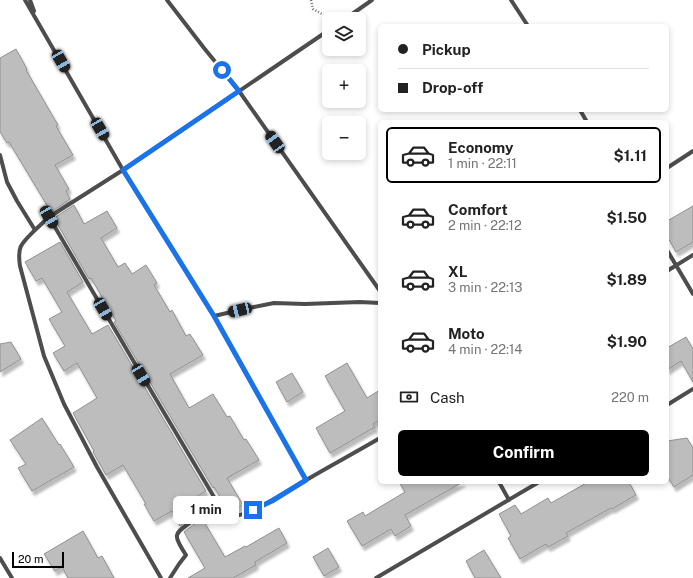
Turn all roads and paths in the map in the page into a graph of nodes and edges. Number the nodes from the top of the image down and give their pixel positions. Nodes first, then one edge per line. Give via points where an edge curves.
1 (25, 0) edge
2 (30, 0) edge
3 (167, 0) edge
4 (311, 0) edge
5 (372, 0) edge
6 (512, 0) edge
7 (355, 12) edge
8 (322, 14) edge
9 (37, 20) junction
10 (527, 24) edge
11 (322, 35) edge
12 (239, 91) junction
13 (693, 151) edge
14 (0, 155) edge
15 (669, 167) edge
16 (123, 170) junction
17 (49, 217) junction
18 (35, 230) junction
19 (669, 253) edge
20 (693, 255) edge
21 (677, 265) junction
22 (669, 270) edge
23 (378, 288) edge
24 (693, 294) edge
25 (378, 303) edge
26 (214, 316) junction
27 (693, 389) edge
28 (669, 404) edge
29 (378, 439) edge
30 (306, 480) junction
31 (500, 484) edge
32 (536, 484) edge
33 (509, 500) junction
34 (196, 518) dead end
35 (0, 558) edge
36 (12, 578) edge
37 (161, 578) edge
38 (170, 578) edge
39 (376, 578) edge

1 - 9 street
2 - 9 street
3 - 12 street
4 - 8 path via 313,9
5 - 7 street
6 - 10 street
9 - 16 street
11 - 12 street
12 - 16 street
12 - 23 street
13 - 15 street
14 - 18 street via 7,182
16 - 17 street
16 - 26 street
17 - 18 street
17 - 30 street via 224,511 231,516 239,516 272,501
18 - 37 street via 22,244 18,256 44,356 64,404 97,467
19 - 21 street
20 - 21 street
21 - 22 street
21 - 24 street
25 - 26 street via 274,303
26 - 30 street
27 - 28 street
29 - 30 street
31 - 33 street
32 - 33 street
33 - 39 street
34 - 38 street via 176,535 186,555
35 - 36 street

